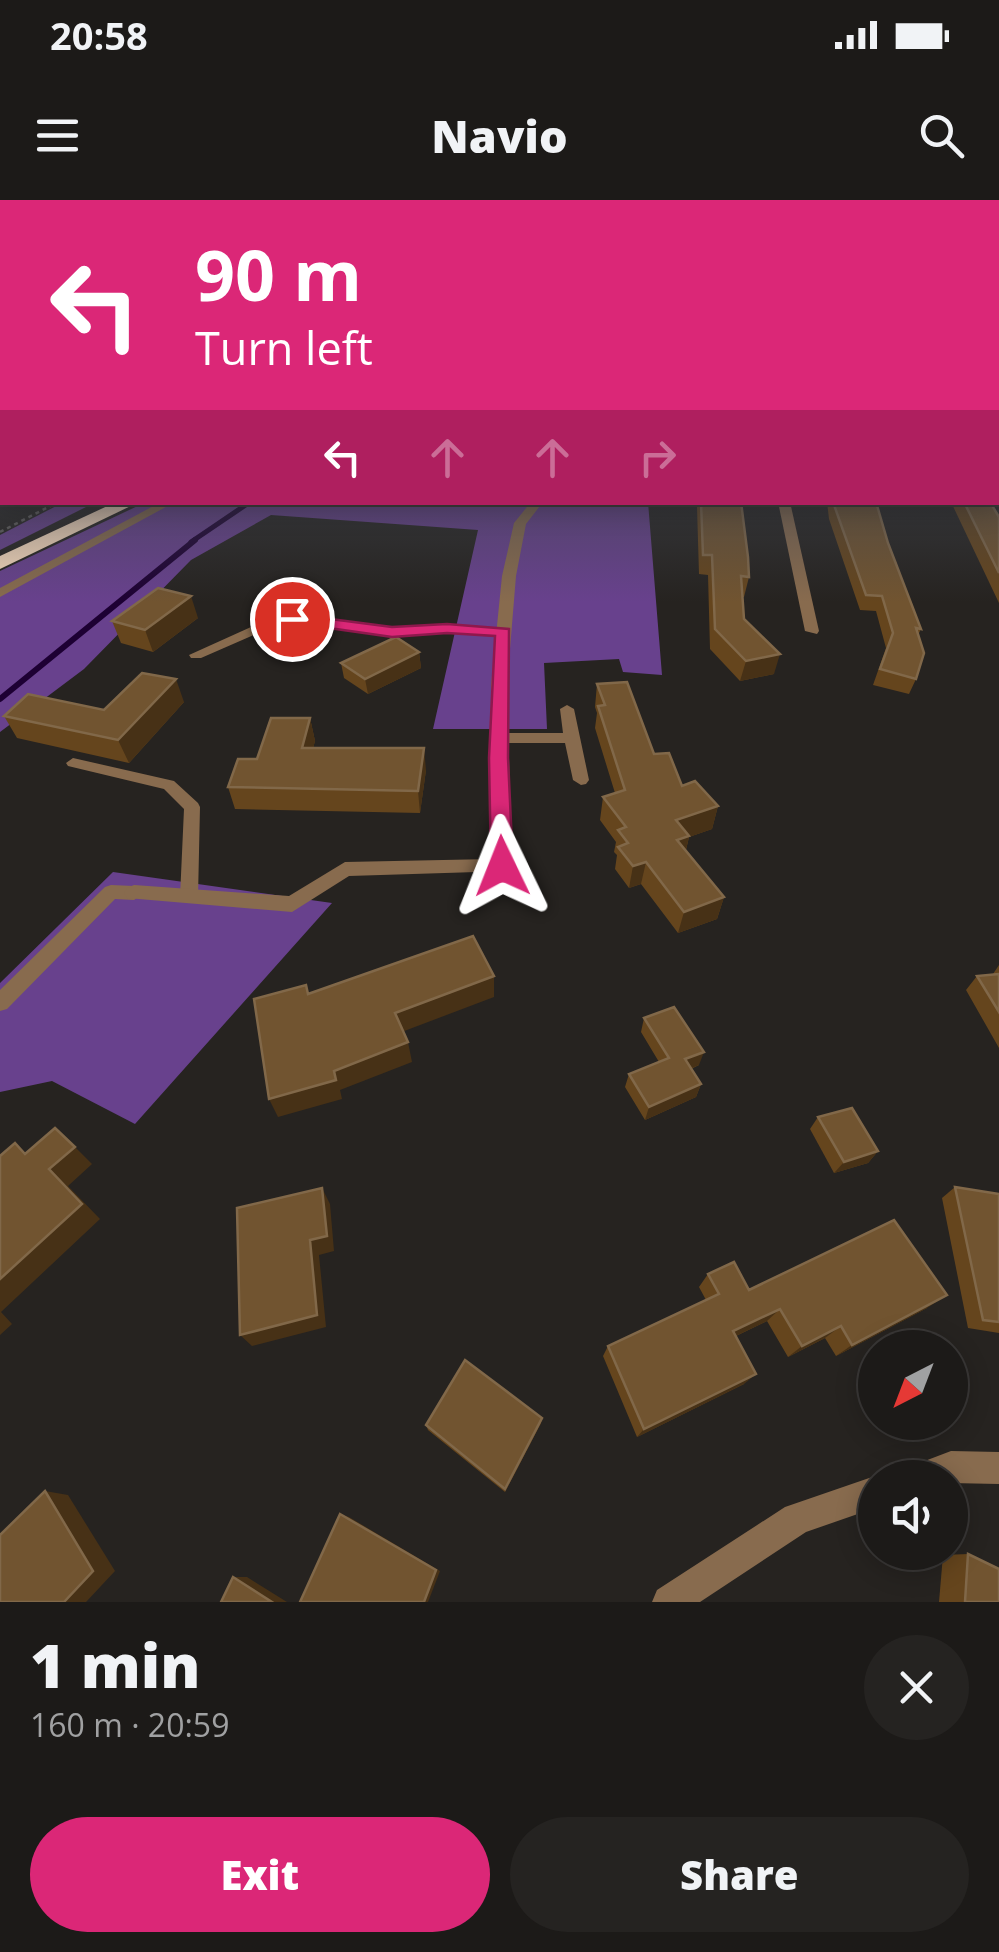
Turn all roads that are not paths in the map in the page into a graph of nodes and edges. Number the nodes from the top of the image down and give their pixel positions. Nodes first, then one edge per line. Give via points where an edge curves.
1 (125, 505) edge
2 (164, 505) edge
3 (535, 505) edge
4 (785, 505) edge
5 (0, 564) edge
6 (0, 594) edge
7 (812, 631) dead end
8 (504, 632) junction
9 (196, 655) dead end
10 (567, 709) dead end
11 (498, 738) junction
12 (570, 738) junction
13 (74, 763) dead end
14 (581, 780) dead end
15 (134, 894) joint
16 (189, 897) junction
17 (0, 1003) edge
18 (968, 1467) edge
19 (999, 1468) edge
20 (858, 1498) edge
21 (669, 1602) edge

1 - 5 highway
2 - 6 lane
3 - 8 street via 520,523
4 - 7 street
8 - 9 lane via 375,631 292,619
8 - 11 street
10 - 12 lane
11 - 12 lane
11 - 16 street via 502,866 345,870 292,904
12 - 14 lane
13 - 16 lane via 169,786 192,808
15 - 16 street
15 - 17 lane via 111,892
18 - 19 street
20 - 21 street via 797,1518

